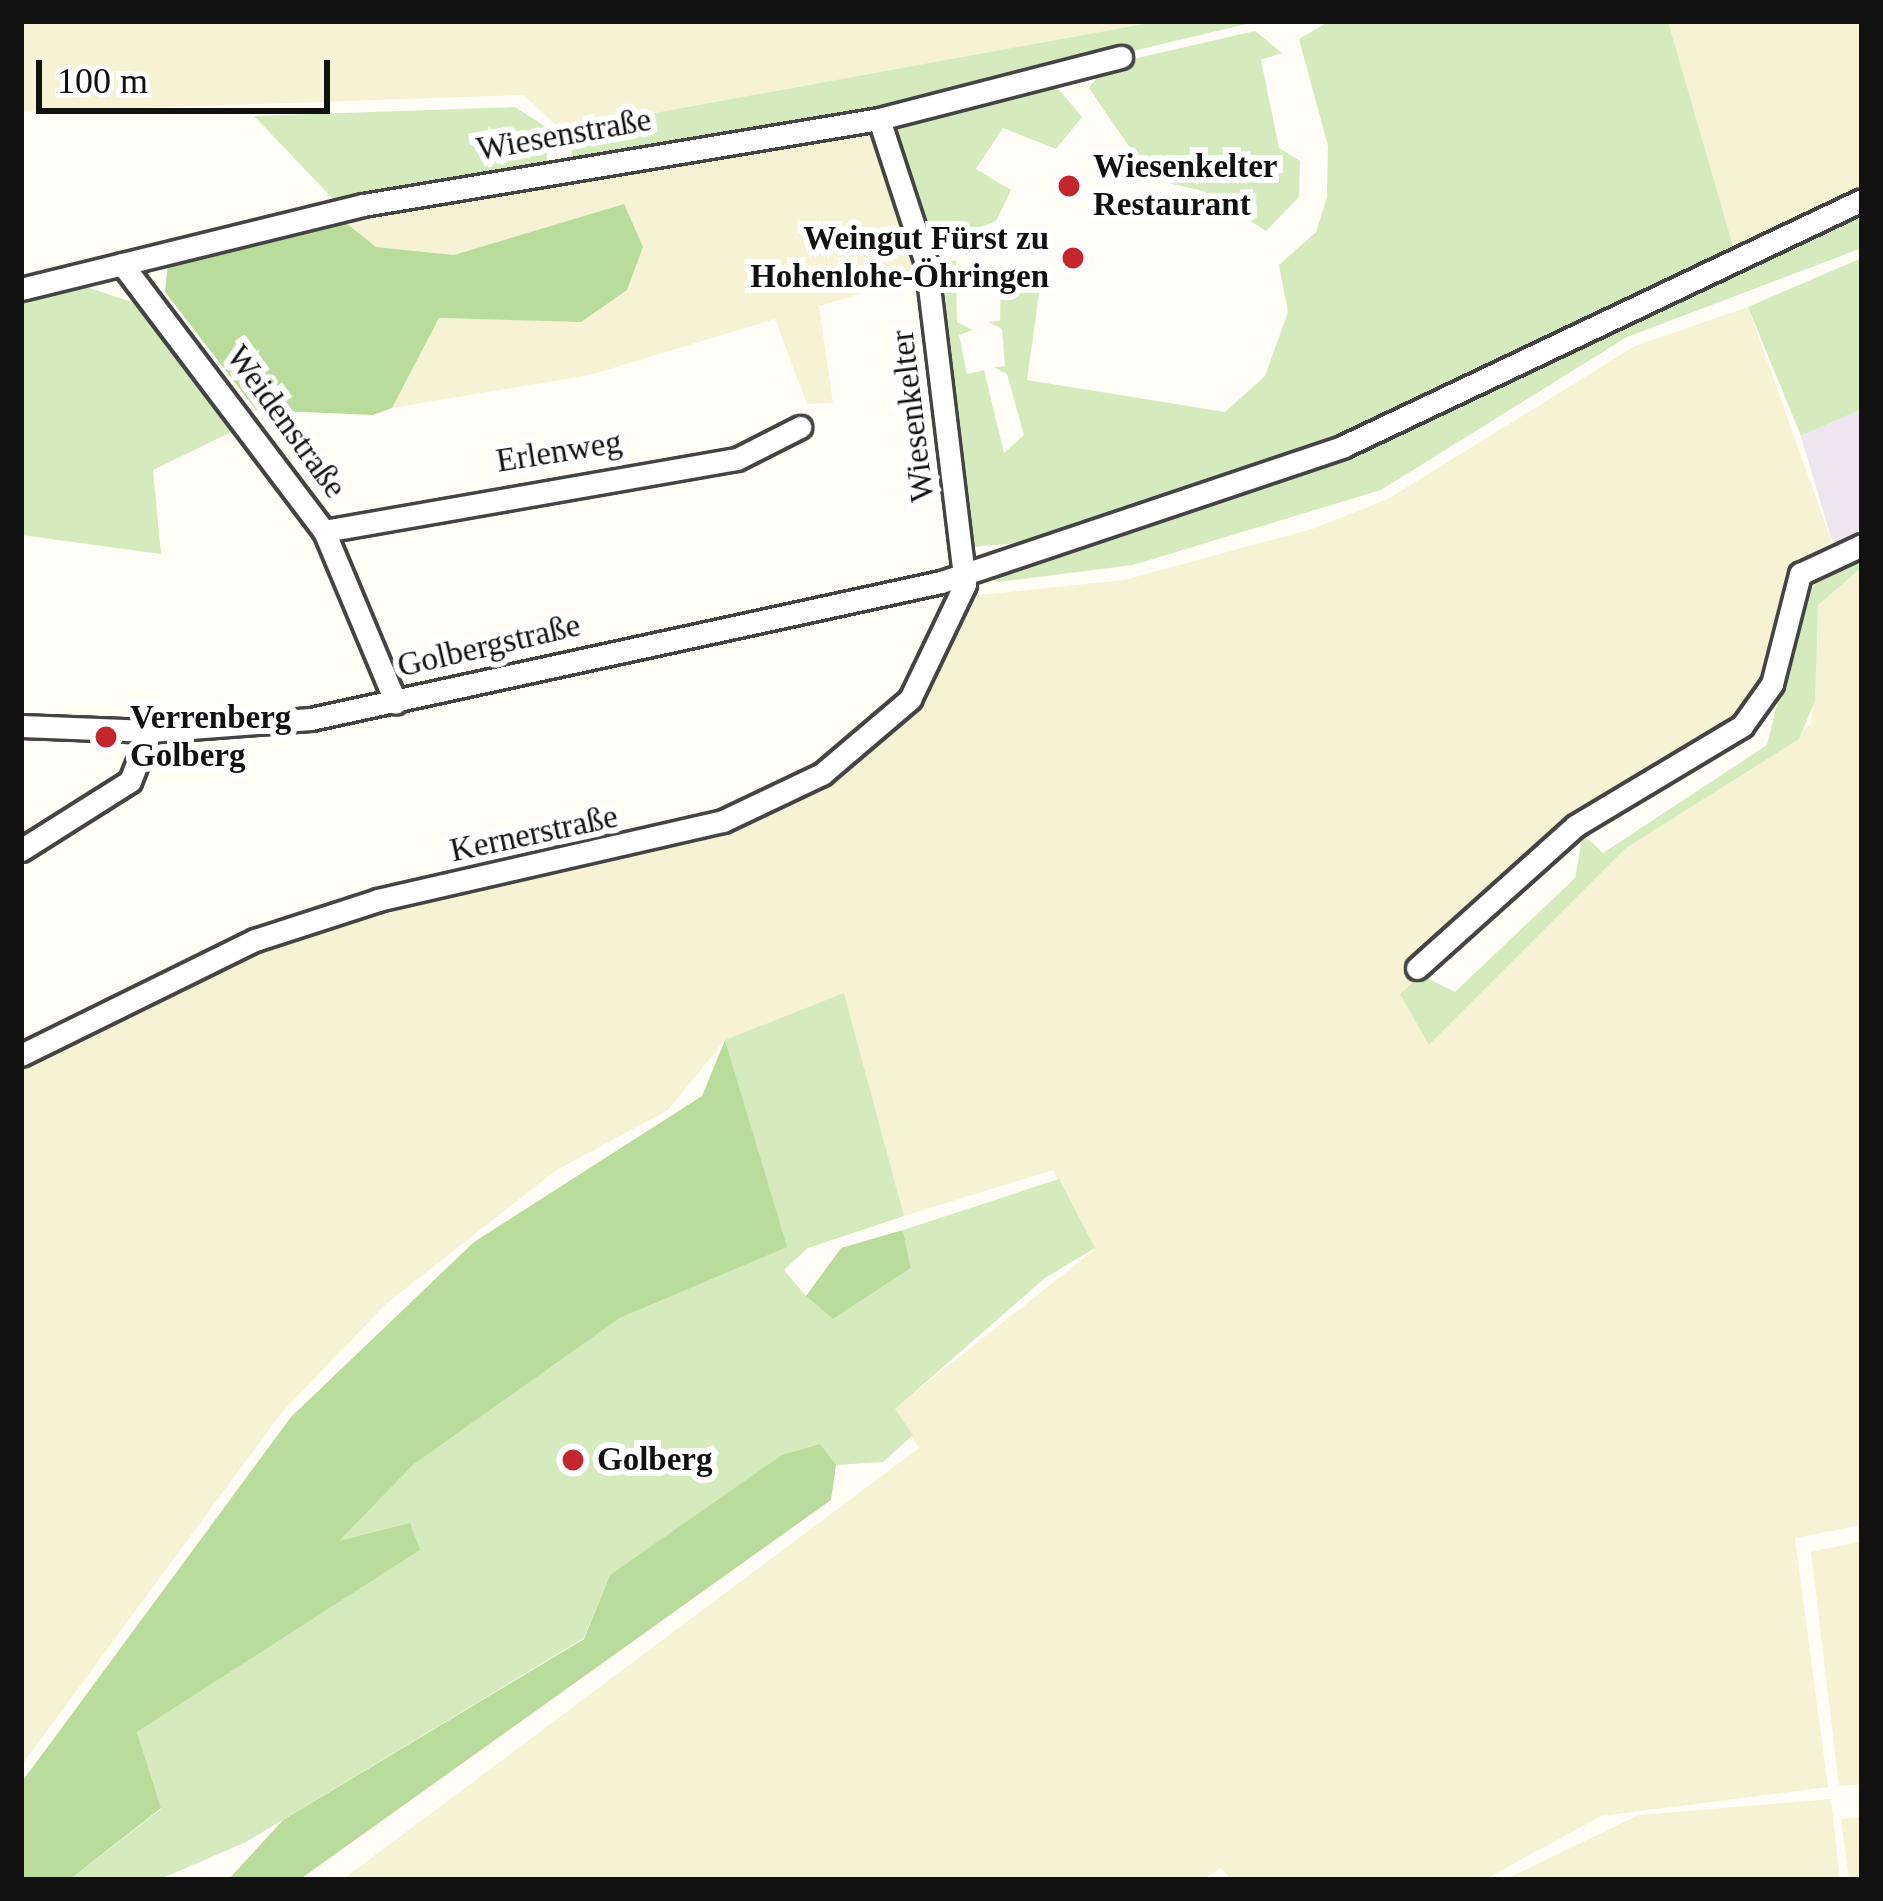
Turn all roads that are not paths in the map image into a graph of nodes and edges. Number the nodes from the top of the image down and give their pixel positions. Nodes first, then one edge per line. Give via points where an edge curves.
1 (1121, 57) dead end
2 (879, 119) junction
3 (1862, 200) edge
4 (122, 264) junction
5 (21, 289) edge
6 (800, 427) dead end
7 (324, 531) junction
8 (1862, 545) edge
9 (963, 569) junction
10 (396, 703) junction
11 (21, 725) edge
12 (150, 731) junction
13 (21, 850) edge
14 (1417, 968) dead end
15 (21, 1055) edge

1 - 2 street, Wiesenstraße
2 - 4 street, Wiesenstraße via 363,205
2 - 9 street, Wiesenkelter via 926,262
3 - 9 street, Golbergstraße via 1344,446
4 - 5 street, Wiesenstraße
4 - 7 street, Weidenstraße
6 - 7 street, Erlenweg via 737,459
7 - 10 street, Weidenstraße
8 - 14 street via 1800,574 1772,684 1742,726 1575,826
9 - 10 street, Golbergstraße
9 - 15 street, Kernerstraße via 957,610 910,699 823,774 638,847 378,900 255,940
10 - 12 street, Golbergstraße
11 - 12 street, Golbergstraße
12 - 13 street via 130,782

